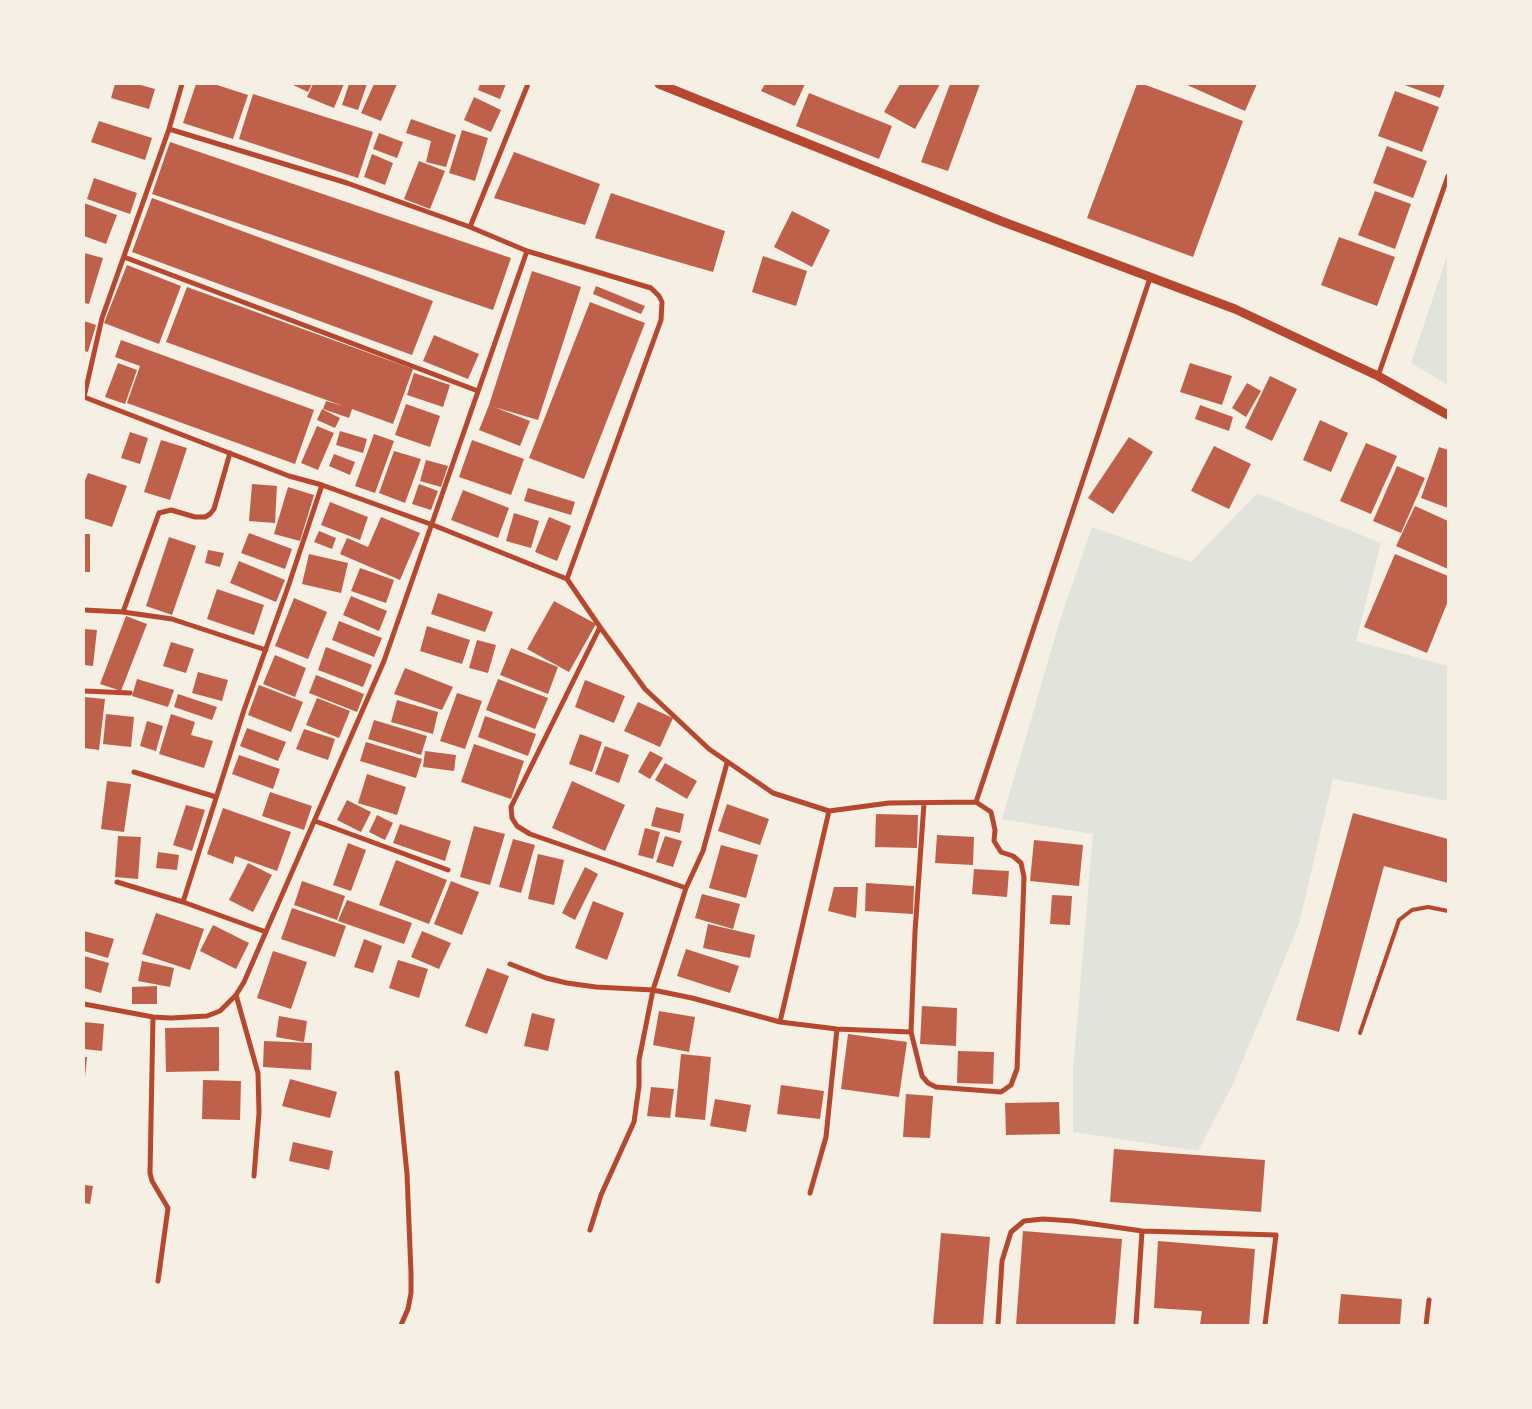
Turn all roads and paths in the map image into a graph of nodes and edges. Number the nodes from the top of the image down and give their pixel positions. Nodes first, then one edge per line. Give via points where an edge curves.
1 (182, 84) edge
2 (528, 84) edge
3 (659, 84) edge
4 (169, 129) junction
5 (1448, 176) edge
6 (470, 228) junction
7 (527, 251) junction
8 (124, 257) junction
9 (1150, 278) junction
10 (1378, 376) junction
11 (478, 391) junction
12 (84, 398) edge
13 (1448, 415) edge
14 (230, 453) junction
15 (322, 485) junction
16 (433, 525) junction
17 (568, 579) junction
18 (84, 610) edge
19 (123, 612) junction
20 (600, 627) junction
21 (266, 650) junction
22 (84, 691) edge
23 (130, 693) dead end
24 (728, 763) junction
25 (134, 772) dead end
26 (216, 797) junction
27 (976, 802) junction
28 (924, 803) junction
29 (829, 811) junction
30 (315, 822) junction
31 (448, 870) dead end
32 (116, 882) dead end
33 (686, 888) junction
34 (183, 902) junction
35 (1448, 911) edge
36 (266, 932) junction
37 (510, 964) dead end
38 (653, 990) junction
39 (236, 995) junction
40 (84, 1004) edge
41 (153, 1017) junction
42 (780, 1022) junction
43 (837, 1029) junction
44 (911, 1032) junction
45 (1360, 1033) dead end
46 (397, 1073) dead end
47 (254, 1176) dead end
48 (810, 1193) dead end
49 (590, 1230) dead end
50 (1142, 1231) junction
51 (158, 1282) dead end
52 (1429, 1300) dead end
53 (402, 1325) edge
54 (998, 1325) edge
55 (1136, 1325) edge
56 (1265, 1325) edge
57 (1426, 1325) edge

1 - 4 street
2 - 6 street
3 - 9 street
4 - 6 street via 347,183
4 - 8 street
5 - 10 street
6 - 7 street
7 - 11 street
7 - 17 street via 651,288 662,302 661,320
8 - 11 street
8 - 12 street via 102,318
9 - 10 street via 1235,309
9 - 27 street
10 - 13 street
11 - 16 street
12 - 14 street
14 - 15 street
14 - 19 street via 210,514 195,517 171,510 159,513
15 - 16 street
15 - 21 street
16 - 17 street
16 - 30 street via 384,661
17 - 20 street
18 - 19 street
19 - 21 street via 172,619
20 - 24 street via 645,689
20 - 33 street via 511,807 512,818 517,826 530,834
21 - 26 street
22 - 23 street
24 - 29 street via 773,793
24 - 33 street via 703,851
25 - 26 street
26 - 34 street
27 - 28 street
27 - 44 street via 991,812 994,841 1002,852 1021,863 1024,877 1017,1069 1011,1085 1002,1092 928,1083 922,1076
28 - 29 street via 889,803
28 - 44 street
29 - 42 street
30 - 31 street
30 - 36 street
32 - 34 street
33 - 38 street
34 - 36 street
35 - 45 lane via 1420,908 1399,920
36 - 39 street
37 - 38 street via 567,983
38 - 42 street
38 - 49 street via 640,1060 634,1122 601,1195
39 - 41 street via 220,1011 207,1016
39 - 47 street via 258,1074 259,1113
40 - 41 street
41 - 51 street via 150,1173 168,1208
42 - 43 street
43 - 44 street
43 - 48 street via 826,1137
46 - 53 street via 408,1174 411,1265 411,1293
50 - 54 street via 1074,1221 1024,1220 1011,1232 1002,1261
50 - 55 street
50 - 56 street via 1276,1235
52 - 57 street

